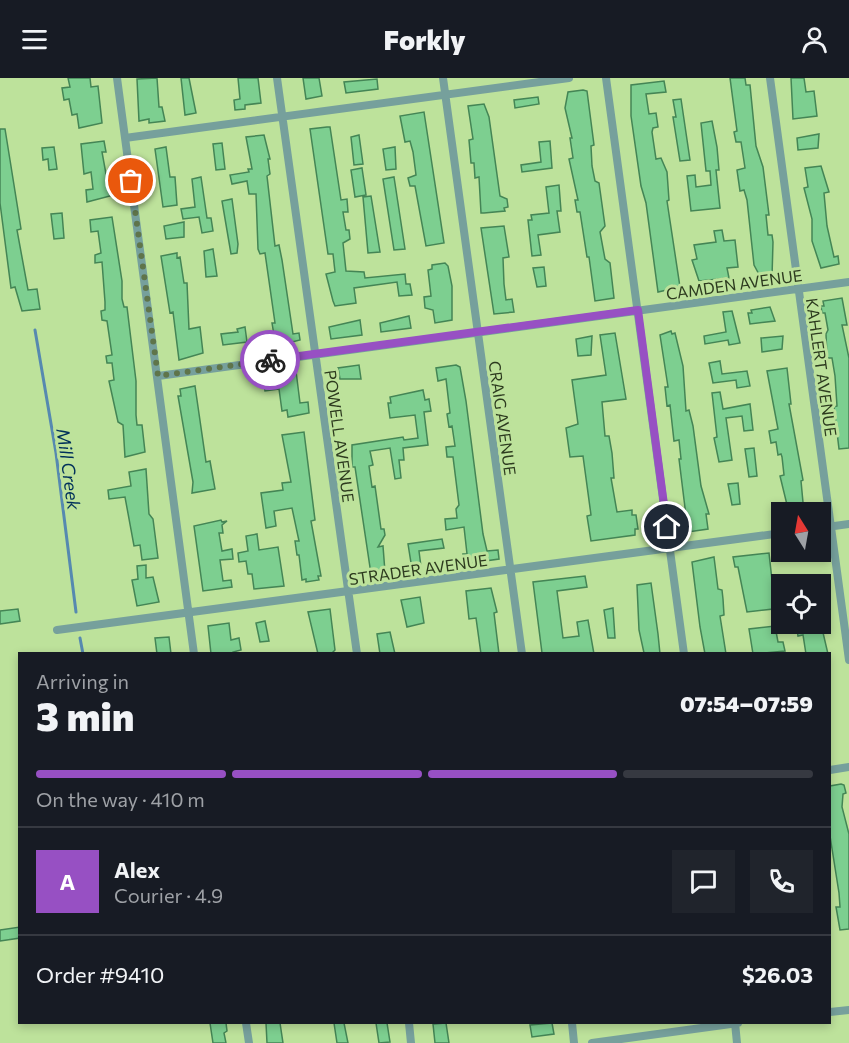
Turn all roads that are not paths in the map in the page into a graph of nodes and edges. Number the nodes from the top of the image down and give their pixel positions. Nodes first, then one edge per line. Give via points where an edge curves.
1 (117, 78) edge
2 (278, 78) edge
3 (443, 78) edge
4 (570, 78) edge
5 (606, 78) edge
6 (770, 78) edge
7 (445, 95) junction
8 (283, 117) junction
9 (126, 138) junction
10 (849, 282) edge
11 (797, 289) junction
12 (638, 310) junction
13 (478, 333) junction
14 (315, 354) junction
15 (158, 376) junction
16 (827, 502) edge
17 (849, 524) edge
18 (831, 526) edge
19 (831, 533) edge
20 (771, 535) edge
21 (670, 549) junction
22 (510, 570) junction
23 (348, 592) junction
24 (188, 614) junction
25 (57, 630) dead end
26 (194, 652) edge
27 (357, 652) edge
28 (522, 652) edge
29 (684, 652) edge
30 (849, 660) edge
31 (849, 767) edge
32 (831, 770) edge
33 (849, 1010) edge
34 (831, 1012) edge
35 (246, 1024) edge
36 (409, 1024) edge
37 (572, 1024) edge
38 (729, 1024) edge
39 (736, 1024) edge
40 (249, 1043) edge
41 (411, 1043) edge
42 (574, 1043) edge
43 (592, 1043) edge
44 (737, 1043) edge

1 - 9 street
2 - 8 street, POWELL AVENUE
3 - 7 street, CRAIG AVENUE
4 - 7 street
5 - 12 street
6 - 11 street, KAHLERT AVENUE
7 - 8 street
7 - 13 street, CRAIG AVENUE
8 - 9 street
8 - 14 street, POWELL AVENUE
9 - 15 street
10 - 11 street, CAMDEN AVENUE
11 - 12 street, CAMDEN AVENUE
11 - 16 street, KAHLERT AVENUE
12 - 13 street, CAMDEN AVENUE
12 - 21 street
13 - 14 street, CAMDEN AVENUE
13 - 22 street, CRAIG AVENUE
14 - 15 street, CAMDEN AVENUE
14 - 23 street, POWELL AVENUE
15 - 24 street
17 - 18 street
19 - 30 street, KAHLERT AVENUE
20 - 21 street, STRADER AVENUE
21 - 22 street, STRADER AVENUE
21 - 29 street
22 - 23 street, STRADER AVENUE
22 - 28 street, CRAIG AVENUE
23 - 24 street, STRADER AVENUE
23 - 27 street, POWELL AVENUE
24 - 25 street, STRADER AVENUE
24 - 26 street
31 - 32 street
33 - 34 street
35 - 40 street
36 - 41 street
37 - 42 street
38 - 43 street
39 - 44 street

